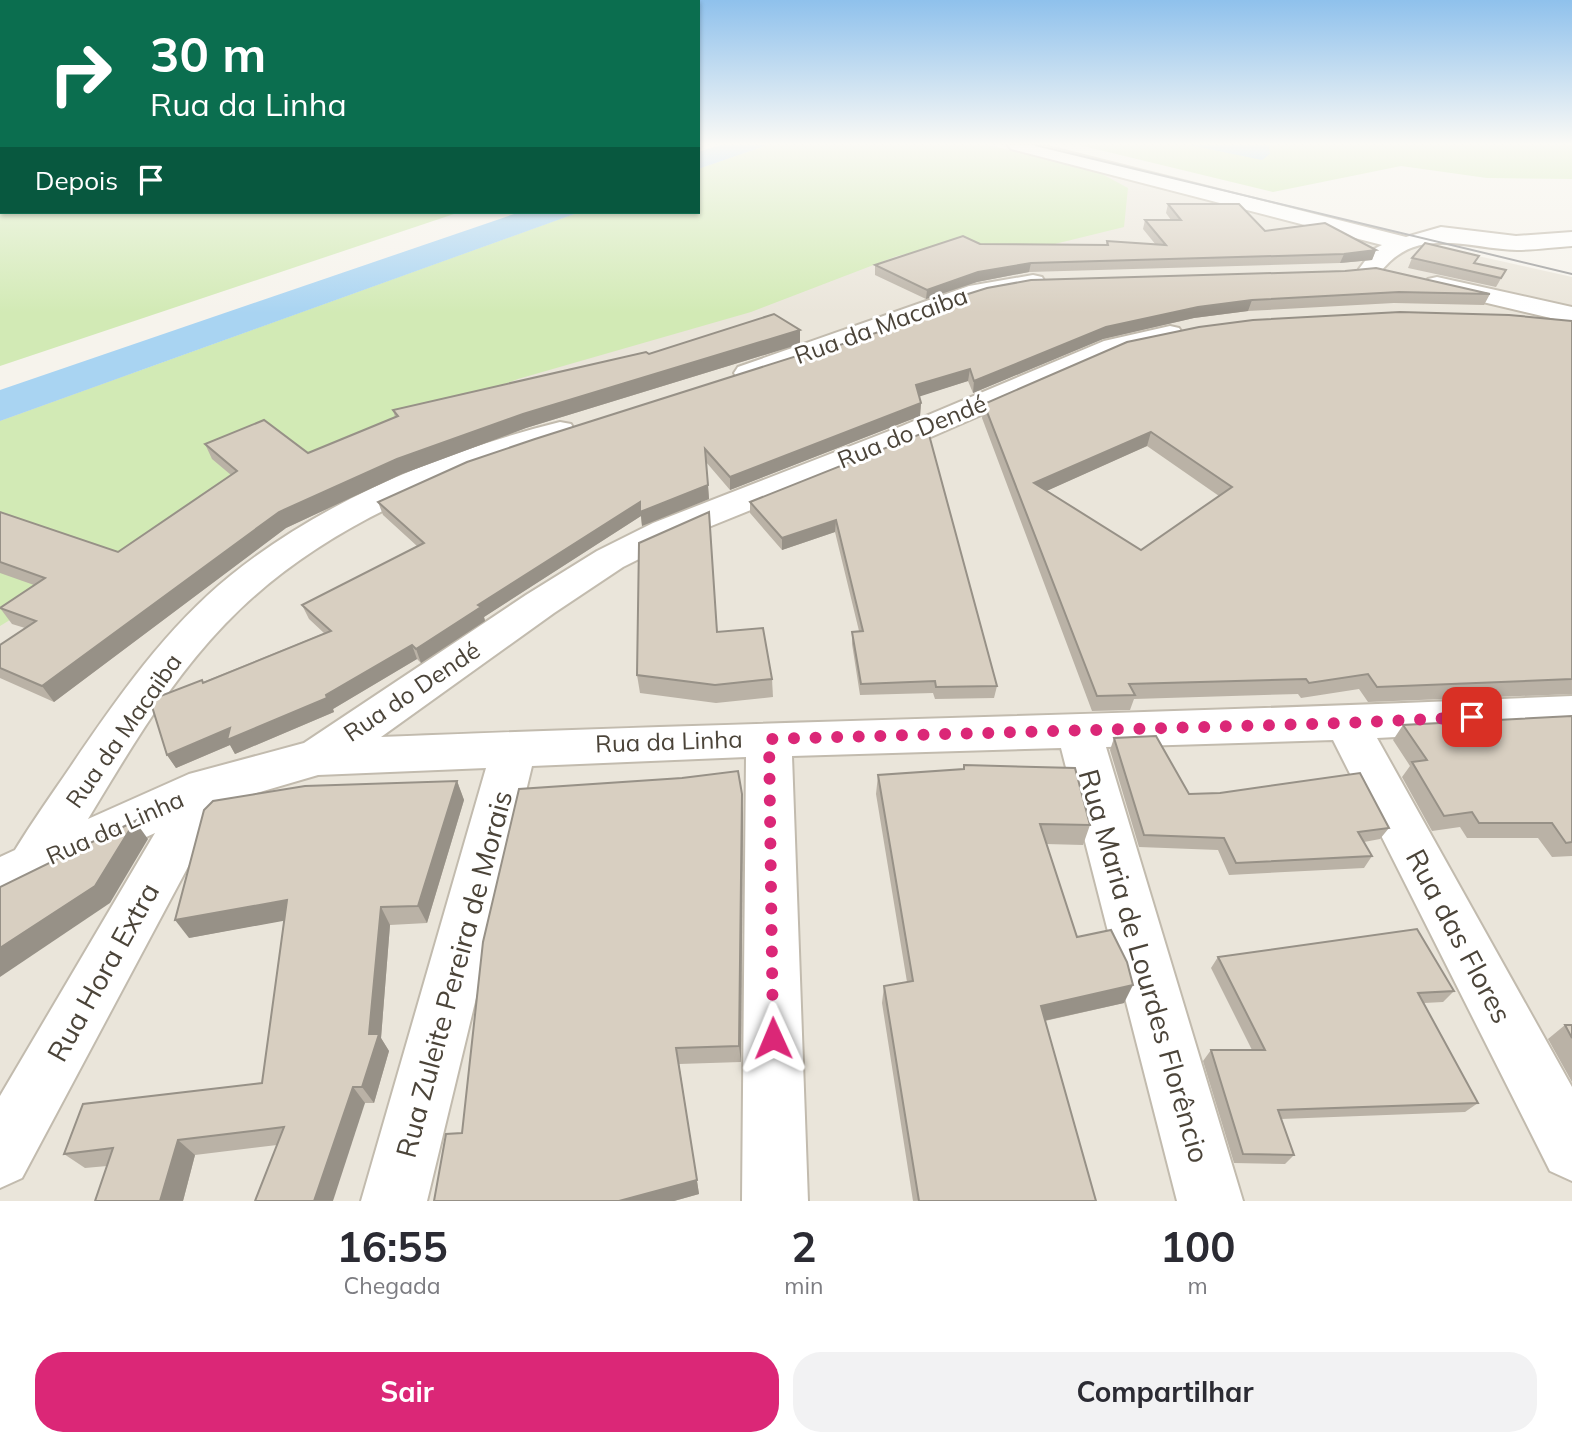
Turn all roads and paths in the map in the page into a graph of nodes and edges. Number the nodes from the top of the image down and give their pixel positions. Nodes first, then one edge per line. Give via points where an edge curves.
1 (1237, 201) edge
2 (1572, 239) edge
3 (1405, 244) junction
4 (1056, 282) edge
5 (1436, 314) edge
6 (1572, 315) edge
7 (1572, 324) edge
8 (1195, 329) edge
9 (717, 384) edge
10 (583, 424) edge
11 (1572, 712) edge
12 (1346, 723) junction
13 (1079, 731) junction
14 (769, 739) junction
15 (514, 748) junction
16 (318, 757) junction
17 (206, 788) junction
18 (17, 873) edge
19 (1572, 1149) edge
20 (0, 1156) edge
21 (394, 1201) edge
22 (775, 1201) edge
23 (1210, 1201) edge

1 - 3 street
2 - 3 street via 1516,243 1447,234
3 - 6 street via 1382,254 1380,274
4 - 9 street, Rua da Macaiba via 978,291
5 - 7 street
8 - 16 street, Rua do Dendé via 1114,347 914,433 666,531 610,559 540,604
10 - 18 street, Rua da Macaiba via 426,476 369,503 301,543 243,586 188,640 136,706
11 - 12 street, Rua da Linha
12 - 13 street, Rua da Linha
12 - 19 street, Rua das Flores
13 - 14 street, Rua da Linha
13 - 23 street, Rua Maria de Lourdes Florêncio
14 - 15 street, Rua da Linha
14 - 22 street
15 - 16 street, Rua da Linha
15 - 21 street, Rua Zuleite Pereira de Morais
16 - 17 street, Rua da Linha
17 - 18 street, Rua da Linha
17 - 20 street, Rua Hora Extra

